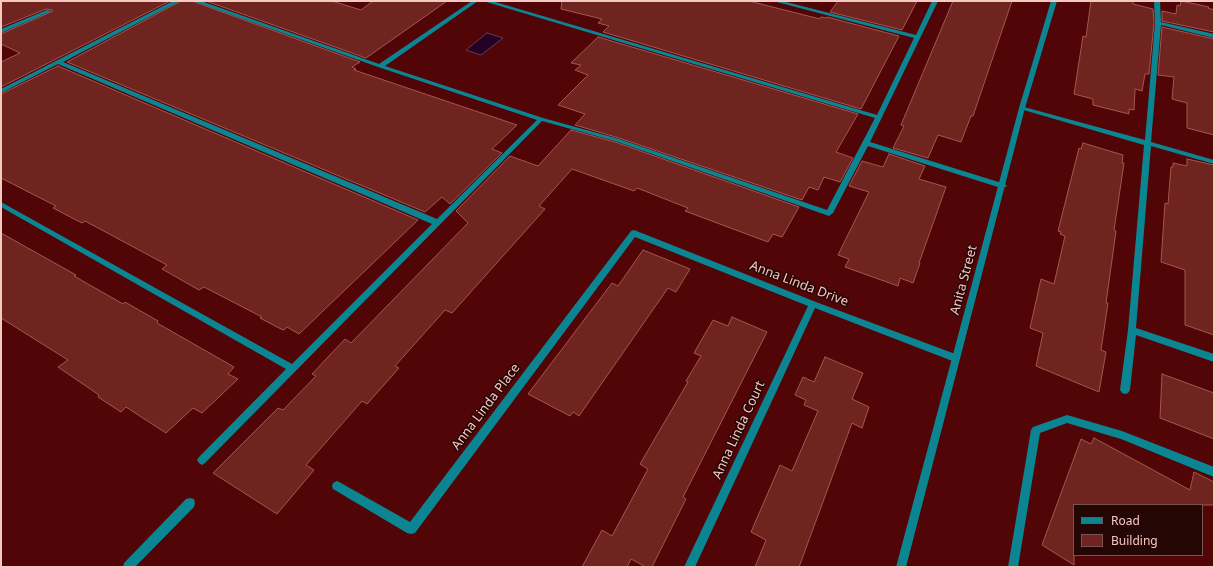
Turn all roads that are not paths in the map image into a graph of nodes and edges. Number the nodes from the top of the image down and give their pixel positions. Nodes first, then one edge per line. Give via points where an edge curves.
1 (178, 1) edge
2 (196, 1) edge
3 (475, 1) edge
4 (486, 1) edge
5 (776, 1) edge
6 (935, 1) edge
7 (1054, 1) edge
8 (1157, 1) edge
9 (49, 11) dead end
10 (1158, 23) junction
11 (1, 32) edge
12 (1214, 36) edge
13 (916, 37) junction
14 (59, 62) junction
15 (380, 66) junction
16 (1, 91) edge
17 (1022, 108) junction
18 (878, 117) junction
19 (542, 119) junction
20 (866, 143) junction
21 (1147, 143) junction
22 (1214, 162) edge
23 (1003, 186) junction
24 (1, 204) edge
25 (438, 223) junction
26 (634, 232) joint
27 (813, 304) junction
28 (1132, 330) junction
29 (955, 358) junction
30 (1214, 358) edge
31 (292, 368) junction
32 (1125, 390) dead end
33 (202, 460) dead end
34 (1214, 472) edge
35 (337, 486) dead end
36 (190, 503) dead end
37 (128, 567) edge
38 (689, 567) edge
39 (901, 567) edge
40 (1013, 567) edge

1 - 14 street
2 - 15 street
3 - 15 street
4 - 18 street
5 - 13 street
6 - 13 street
7 - 17 street, Anita Street
8 - 10 street
9 - 11 street
10 - 12 street
10 - 21 street
13 - 18 street
14 - 16 street
14 - 25 street
15 - 19 street
17 - 21 street
17 - 23 street, Anita Street
18 - 20 street
19 - 20 street via 616,140 829,214
19 - 25 street
20 - 23 street
21 - 22 street
21 - 28 street
23 - 29 street, Anita Street
24 - 31 street
25 - 31 street
26 - 27 street, Anna Linda Drive
26 - 35 street, Anna Linda Place via 411,529
27 - 29 street, Anna Linda Drive
27 - 38 street, Anna Linda Court
28 - 30 street
28 - 32 street
29 - 39 street, Anita Street
31 - 33 street
34 - 40 street via 1122,436 1067,419 1036,430
36 - 37 street

